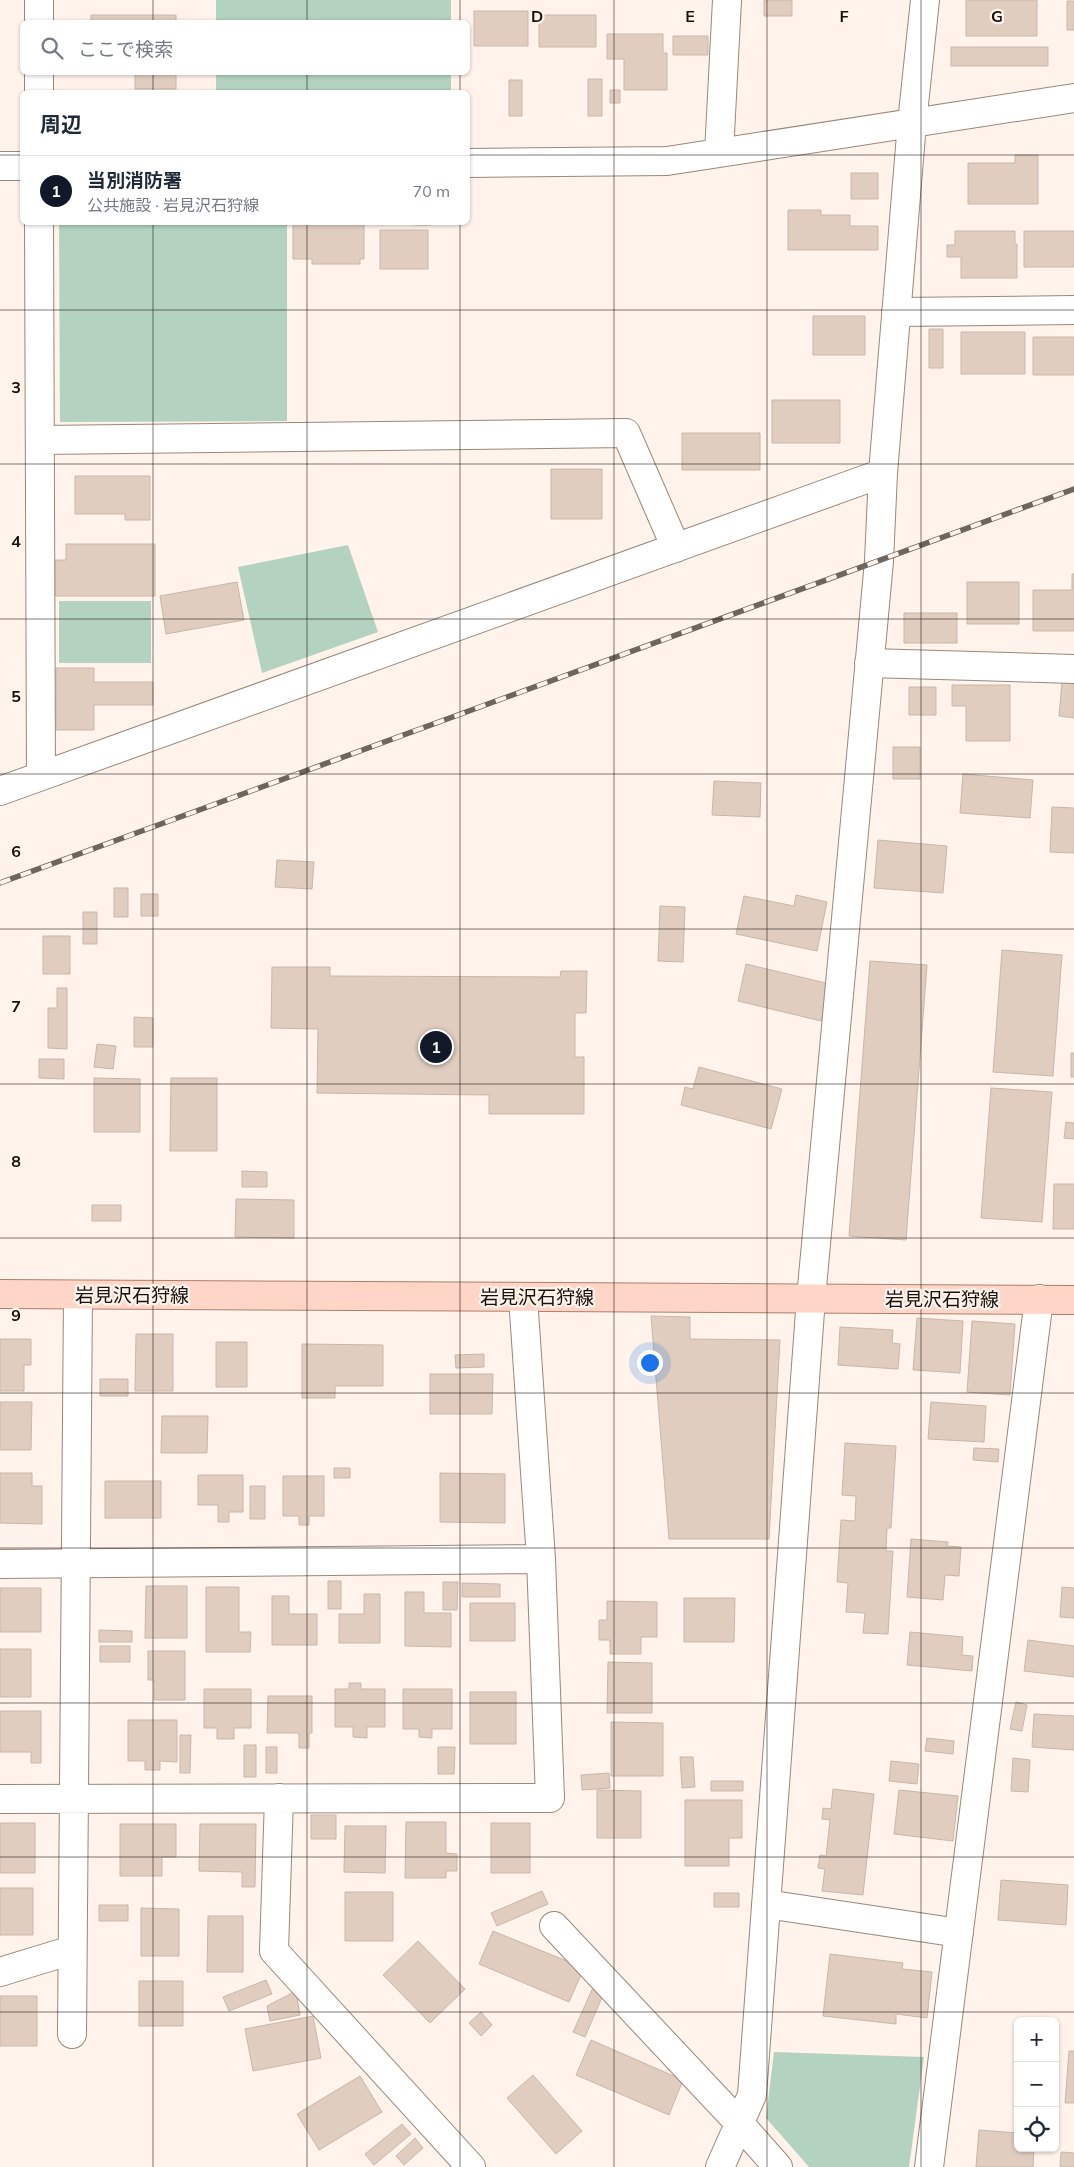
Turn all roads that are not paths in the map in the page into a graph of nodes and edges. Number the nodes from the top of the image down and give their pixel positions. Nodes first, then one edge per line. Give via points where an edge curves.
1 (39, 0) edge
2 (727, 0) edge
3 (926, 0) edge
4 (39, 20) edge
5 (39, 75) edge
6 (39, 90) edge
7 (1074, 98) edge
8 (912, 123) junction
9 (719, 153) junction
10 (470, 163) edge
11 (0, 166) edge
12 (20, 166) edge
13 (39, 225) edge
14 (1074, 310) edge
15 (896, 312) junction
16 (40, 440) junction
17 (883, 473) junction
18 (676, 548) junction
19 (869, 663) junction
20 (1074, 669) edge
21 (41, 776) junction
22 (0, 791) edge
23 (0, 1294) edge
24 (78, 1295) junction
25 (523, 1297) junction
26 (812, 1298) junction
27 (1039, 1299) junction
28 (1074, 1300) edge
29 (540, 1559) junction
30 (0, 1564) edge
31 (76, 1564) junction
32 (74, 1798) junction
33 (279, 1798) junction
34 (0, 1799) edge
35 (766, 1904) junction
36 (554, 1926) dead end
37 (959, 1933) junction
38 (72, 1950) junction
39 (0, 1972) edge
40 (72, 2034) dead end
41 (739, 2123) junction
42 (471, 2167) edge
43 (720, 2167) edge
44 (778, 2167) edge
45 (930, 2167) edge

1 - 4 street
2 - 9 street
3 - 8 street
5 - 6 street
7 - 8 street
8 - 9 street
8 - 15 street
9 - 10 street via 667,161
11 - 12 street
13 - 16 street
14 - 15 street
15 - 17 street
16 - 18 street via 626,433
16 - 21 street
17 - 18 street
17 - 19 street
18 - 21 street
19 - 20 street
19 - 26 street
21 - 22 street
23 - 24 main road, 岩見沢石狩線
24 - 25 main road, 岩見沢石狩線
24 - 31 street
25 - 26 main road, 岩見沢石狩線
25 - 29 street
26 - 27 main road, 岩見沢石狩線
26 - 35 street
27 - 28 main road, 岩見沢石狩線
27 - 37 street
29 - 31 street
29 - 33 street via 550,1798
30 - 31 street
31 - 32 street
32 - 33 street
32 - 34 street
32 - 38 street
33 - 42 street via 274,1951
35 - 37 street
35 - 41 street via 752,2095
36 - 41 street
37 - 45 street
38 - 39 street
38 - 40 street
41 - 43 street
41 - 44 street

